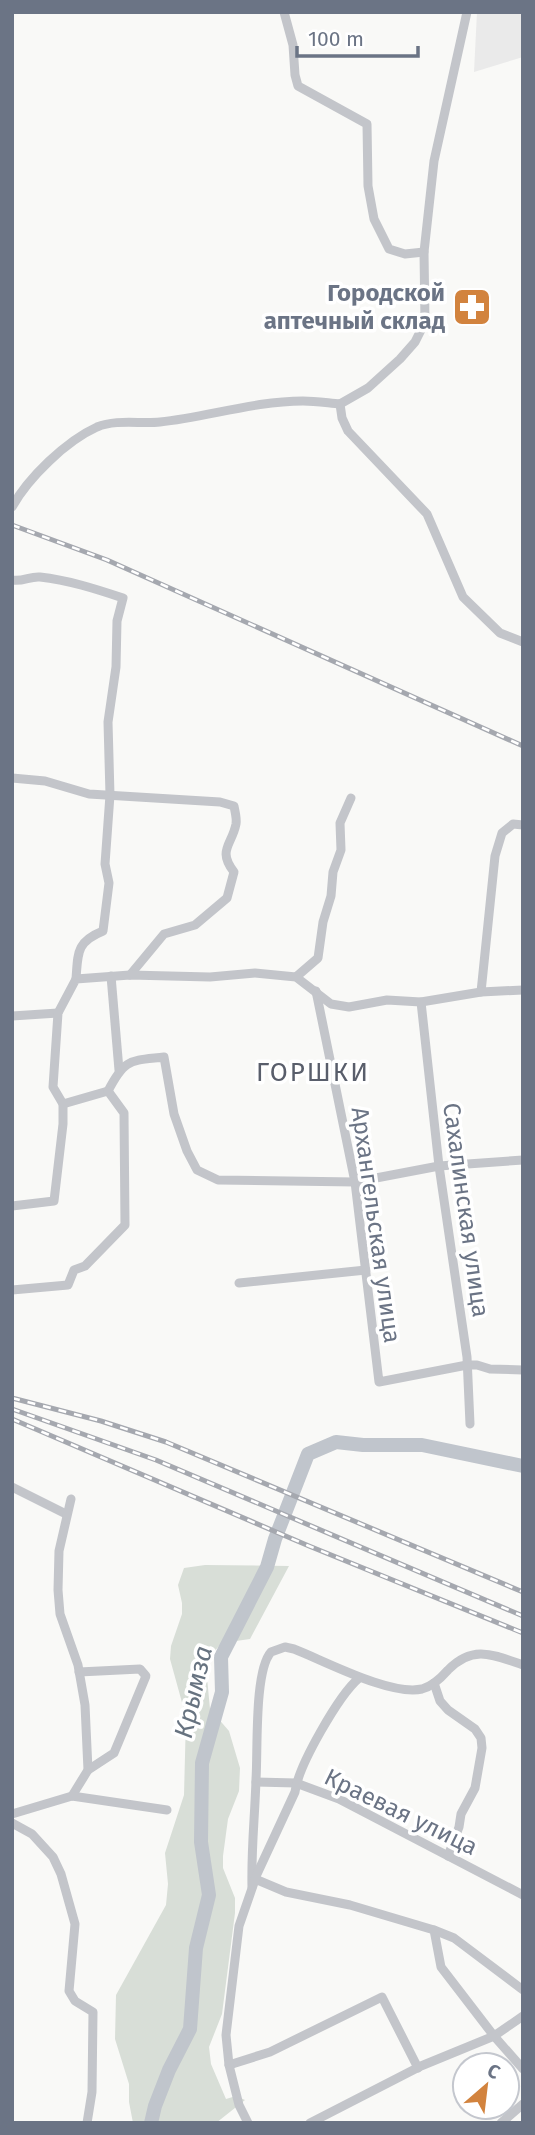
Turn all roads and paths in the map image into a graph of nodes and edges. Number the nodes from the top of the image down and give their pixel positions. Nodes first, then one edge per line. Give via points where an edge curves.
1 (284, 12) edge
2 (467, 12) edge
3 (424, 252) junction
4 (340, 404) junction
5 (12, 507) edge
6 (12, 580) edge
7 (523, 642) edge
8 (12, 778) edge
9 (110, 795) junction
10 (351, 798) dead end
11 (523, 825) edge
12 (130, 975) junction
13 (111, 976) junction
14 (296, 977) junction
15 (76, 979) junction
16 (523, 990) edge
17 (316, 991) junction
18 (481, 992) junction
19 (421, 1002) junction
20 (58, 1013) junction
21 (12, 1016) edge
22 (119, 1070) junction
23 (108, 1091) junction
24 (63, 1104) junction
25 (523, 1160) edge
26 (439, 1166) junction
27 (355, 1182) junction
28 (12, 1206) edge
29 (366, 1270) junction
30 (239, 1283) dead end
31 (12, 1290) edge
32 (467, 1365) junction
33 (523, 1370) edge
34 (470, 1424) dead end
35 (12, 1487) edge
36 (71, 1499) dead end
37 (66, 1514) junction
38 (523, 1665) edge
39 (79, 1672) junction
40 (359, 1678) junction
41 (434, 1683) junction
42 (88, 1770) junction
43 (256, 1782) junction
44 (296, 1783) junction
45 (72, 1796) junction
46 (167, 1810) dead end
47 (12, 1814) edge
48 (12, 1824) edge
49 (448, 1856) junction
50 (253, 1883) junction
51 (523, 1895) edge
52 (434, 1930) junction
53 (523, 1990) edge
54 (523, 2016) edge
55 (494, 2036) junction
56 (229, 2065) junction
57 (418, 2068) junction
58 (523, 2070) edge
59 (523, 2104) edge
60 (88, 2123) edge
61 (248, 2123) edge
62 (310, 2123) edge
63 (501, 2123) edge

1 - 3 street via 298,86 367,124 368,186 374,219 389,249 405,254
2 - 3 street via 434,161
3 - 4 street via 425,322 421,332 400,359
4 - 5 street via 303,401 148,424 98,426 46,464
4 - 7 street via 348,431 427,514 463,597 500,633
6 - 9 street via 36,576 123,598 108,722
8 - 9 street
9 - 12 street via 220,802 234,806 237,821 225,850 234,872 227,898 195,925 164,934
9 - 15 street via 105,864 110,883 103,931 82,944
10 - 14 street via 340,823 341,850 318,958
11 - 18 street via 513,824 502,832 495,856
12 - 13 street
12 - 14 street via 210,977 255,972
13 - 15 street
13 - 22 street
14 - 17 street
15 - 20 street
16 - 18 street
17 - 19 street via 331,1004 349,1007 387,1000
17 - 27 street, Архангельская улица
18 - 19 street
19 - 26 street, Сахалинская улица
20 - 21 street
20 - 24 street via 53,1087
22 - 23 street
22 - 27 street via 132,1060 164,1057 174,1114 187,1151 197,1170 218,1180
23 - 24 street
23 - 31 street via 124,1112 125,1225 85,1266 74,1270 68,1285
24 - 28 street via 54,1201
25 - 26 street
26 - 27 street
26 - 32 street, Сахалинская улица
27 - 29 street, Архангельская улица
29 - 30 street
29 - 32 street, Архангельская улица via 379,1382
32 - 33 street
32 - 34 street, Сахалинская улица
35 - 37 street
36 - 37 street
37 - 39 street via 58,1590 60,1614
38 - 41 street via 488,1653 457,1661
39 - 42 street
39 - 42 street via 140,1669 146,1676 114,1753
40 - 41 street via 411,1690
40 - 43 street via 294,1649 271,1652 263,1667 260,1692
40 - 44 street via 331,1715
41 - 49 street via 440,1701 475,1728 482,1748 475,1787
42 - 45 street
43 - 44 street, Краевая улица
43 - 50 street
44 - 49 street, Краевая улица via 339,1799
44 - 50 street
45 - 46 street
45 - 47 street
48 - 60 street via 32,1834 53,1857 75,1924 69,1991 75,2001 93,2011
49 - 51 street, Краевая улица
50 - 52 street
50 - 56 street via 239,1926 226,2035
52 - 53 street via 454,1938
52 - 55 street via 441,1967
54 - 55 street
55 - 57 street
55 - 58 street
56 - 57 street via 270,2052 382,1997
56 - 61 street
57 - 62 street
59 - 63 street

